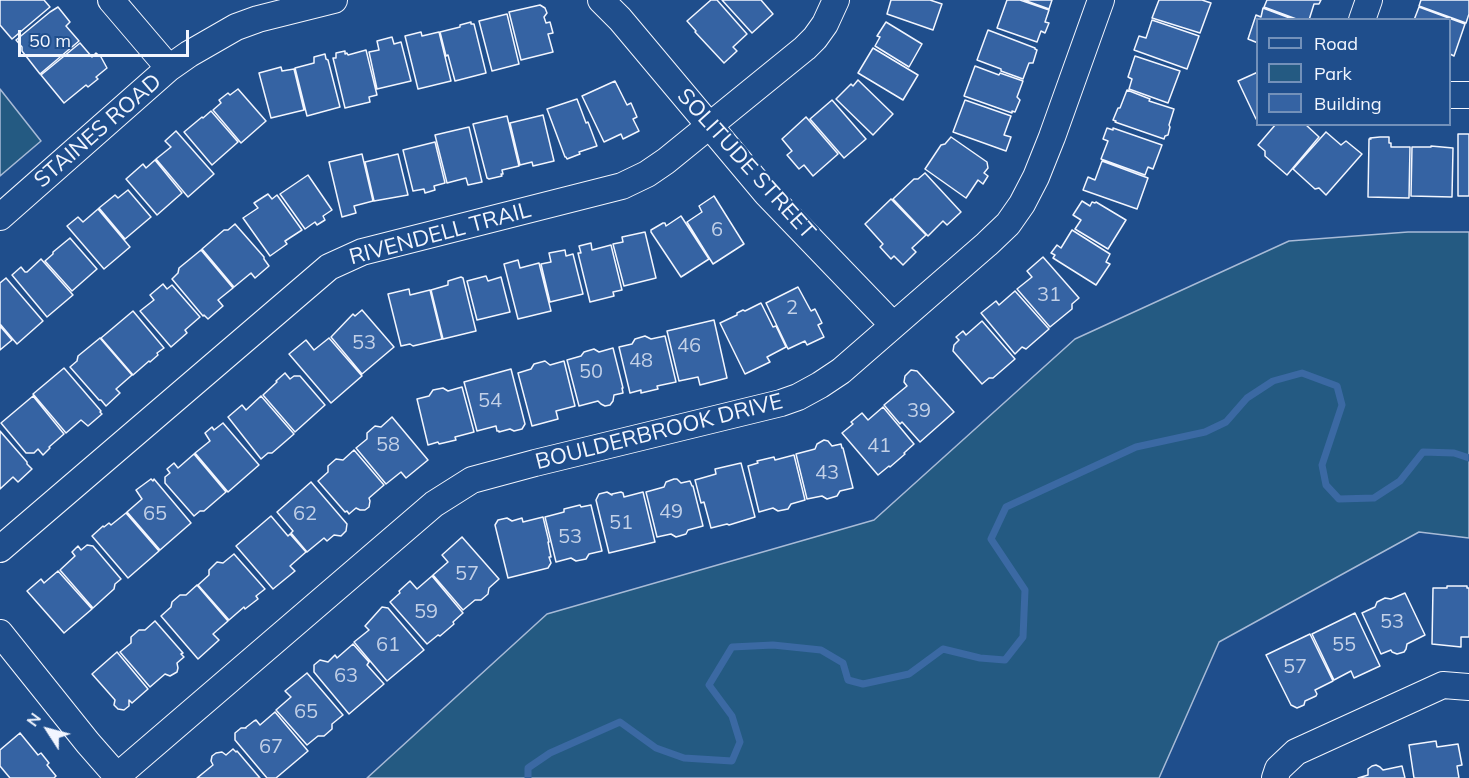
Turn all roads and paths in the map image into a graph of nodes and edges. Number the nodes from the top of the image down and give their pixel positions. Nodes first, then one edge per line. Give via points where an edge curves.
1 (111, 0) edge
2 (334, 0) edge
3 (602, 0) edge
4 (836, 0) edge
5 (1101, 0) edge
6 (1369, 0) edge
7 (1363, 18) edge
8 (169, 68) junction
9 (1451, 95) edge
10 (1469, 95) edge
11 (709, 125) junction
12 (0, 217) edge
13 (894, 325) junction
14 (0, 549) edge
15 (0, 633) edge
16 (1469, 687) edge
17 (116, 777) edge
18 (1275, 778) edge

1 - 8 street
2 - 8 street, STAINES ROAD via 236,27
3 - 11 street, SOLITUDE STREET
4 - 11 street, RIVENDELL TRAIL via 825,24 805,48
5 - 13 street, BOULDERBROOK DRIVE via 1052,137 1022,204 987,244
6 - 7 street
8 - 12 street, STAINES ROAD
9 - 10 street
11 - 13 street, SOLITUDE STREET via 765,193
11 - 14 street, RIVENDELL TRAIL via 666,161 622,186 362,252 329,267
13 - 17 street, BOULDERBROOK DRIVE via 841,371 798,397 492,474 463,485 435,504
15 - 17 street
16 - 18 street via 1443,686 1296,752 1278,769

